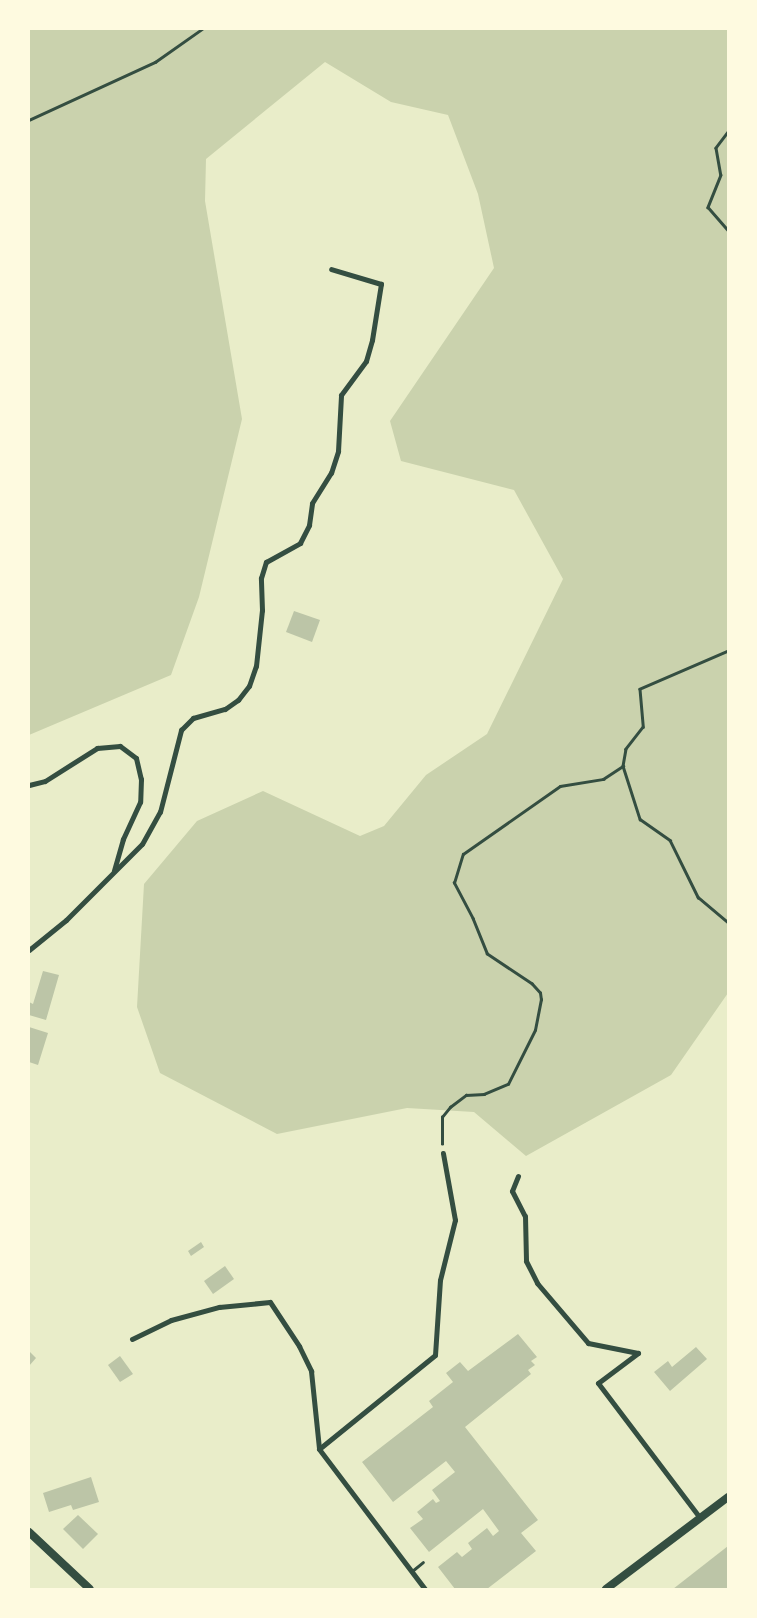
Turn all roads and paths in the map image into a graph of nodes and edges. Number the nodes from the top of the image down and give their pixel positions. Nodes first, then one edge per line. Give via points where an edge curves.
1 (202, 29) edge
2 (29, 120) edge
3 (728, 132) edge
4 (728, 230) edge
5 (331, 269) dead end
6 (728, 650) edge
7 (623, 766) junction
8 (29, 785) edge
9 (114, 872) junction
10 (728, 922) edge
11 (29, 950) edge
12 (443, 1153) joint
13 (518, 1176) dead end
14 (132, 1339) dead end
15 (319, 1449) junction
16 (728, 1497) edge
17 (700, 1518) junction
18 (29, 1532) edge
19 (423, 1562) dead end
20 (412, 1571) junction
21 (90, 1589) edge
22 (426, 1589) edge
23 (606, 1589) edge

1 - 2 path via 155,62
3 - 4 path via 716,148 721,176 708,207
5 - 9 street via 380,284 366,361 341,395 338,451 331,472 312,503 309,525 300,543 266,562 261,578 262,610 256,666 249,686 238,700 225,708 193,718 181,730 160,812 142,844
6 - 7 path via 640,689 643,727 626,750
7 - 10 path via 640,819 670,840 698,897
7 - 12 path via 603,779 560,786 463,854 454,883 474,919 487,954 532,984 541,1000 535,1030 508,1084 484,1094 466,1096 442,1117
8 - 9 street via 45,781 97,748 120,746 136,758 141,780 140,802 123,839
9 - 11 street via 66,920
12 - 15 street via 455,1220 440,1280 434,1355
13 - 17 street via 512,1191 525,1216 526,1261 537,1283 588,1343 638,1353 598,1383
14 - 15 street via 172,1320 219,1307 270,1302 311,1371
15 - 20 street
16 - 17 street
17 - 23 street
18 - 21 street
19 - 20 lane
20 - 22 street

